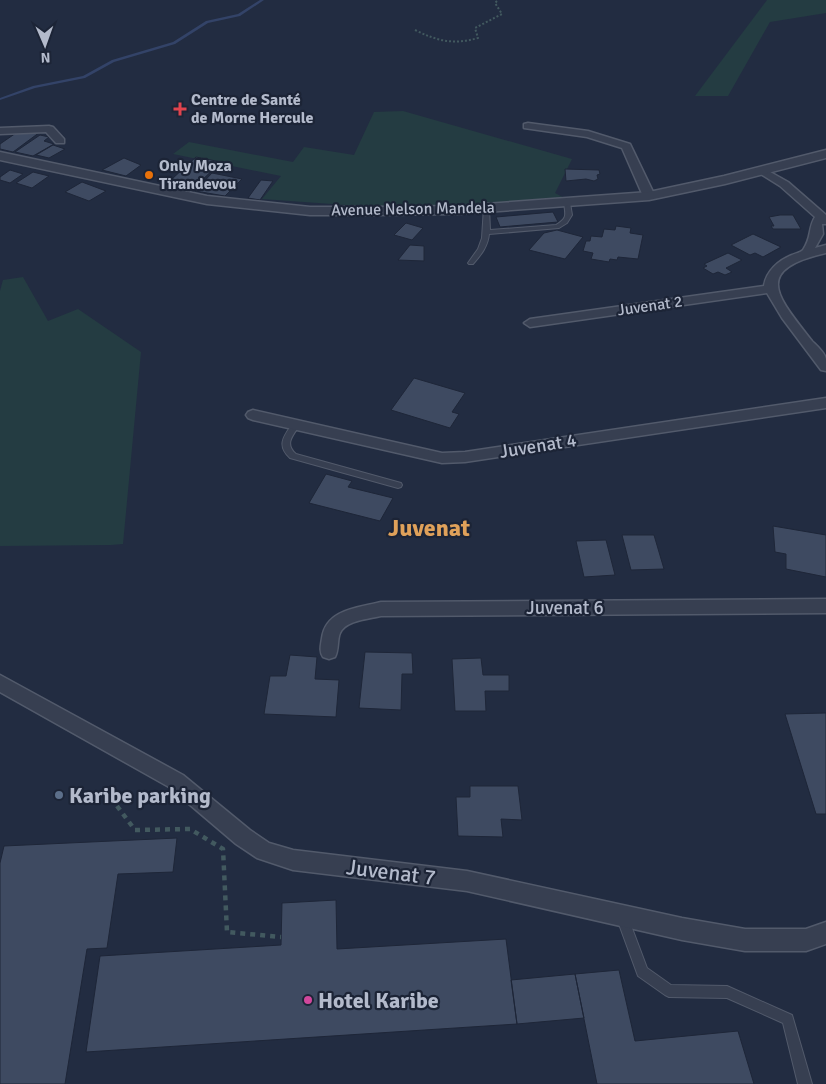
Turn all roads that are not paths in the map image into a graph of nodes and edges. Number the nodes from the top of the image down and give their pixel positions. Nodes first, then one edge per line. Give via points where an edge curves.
1 (528, 126) dead end
2 (0, 131) edge
3 (60, 141) dead end
4 (826, 154) edge
5 (0, 156) edge
6 (786, 165) junction
7 (763, 171) junction
8 (798, 195) junction
9 (649, 196) junction
10 (567, 203) junction
11 (486, 208) junction
12 (823, 219) edge
13 (487, 232) junction
14 (813, 243) junction
15 (826, 248) edge
16 (806, 254) junction
17 (471, 263) dead end
18 (771, 289) junction
19 (530, 323) dead end
20 (826, 367) edge
21 (826, 403) edge
22 (253, 415) dead end
23 (296, 425) junction
24 (398, 485) dead end
25 (826, 606) edge
26 (329, 652) dead end
27 (0, 683) edge
28 (622, 916) junction
29 (826, 933) edge
30 (805, 1084) edge

1 - 9 street via 588,134 626,146
2 - 3 street via 49,129
4 - 6 street, Avenue Nelson Mandela
5 - 11 street, Avenue Nelson Mandela via 250,206 337,211
6 - 7 street, Avenue Nelson Mandela
6 - 8 street
7 - 8 street
7 - 9 street, Avenue Nelson Mandela
8 - 12 street
9 - 10 street, Avenue Nelson Mandela
10 - 11 street, Avenue Nelson Mandela
10 - 13 lane via 569,215 557,227
11 - 13 lane
12 - 14 street via 816,224 817,234
13 - 17 lane via 485,246
14 - 15 street
14 - 16 street
15 - 16 street
16 - 18 street via 781,266 773,276
18 - 19 street, Juvenat 2
18 - 20 street
21 - 23 street, Juvenat 4 via 465,458 420,454
22 - 23 street, Juvenat 4
23 - 24 lane via 285,445 293,456
25 - 26 street, Juvenat 6 via 380,609 344,618 332,630
27 - 28 street, Juvenat 7 via 176,781 264,851 293,860 467,881
28 - 29 street, Juvenat 7 via 745,940 806,940
28 - 30 lane via 642,972 669,991 726,992 788,1019

